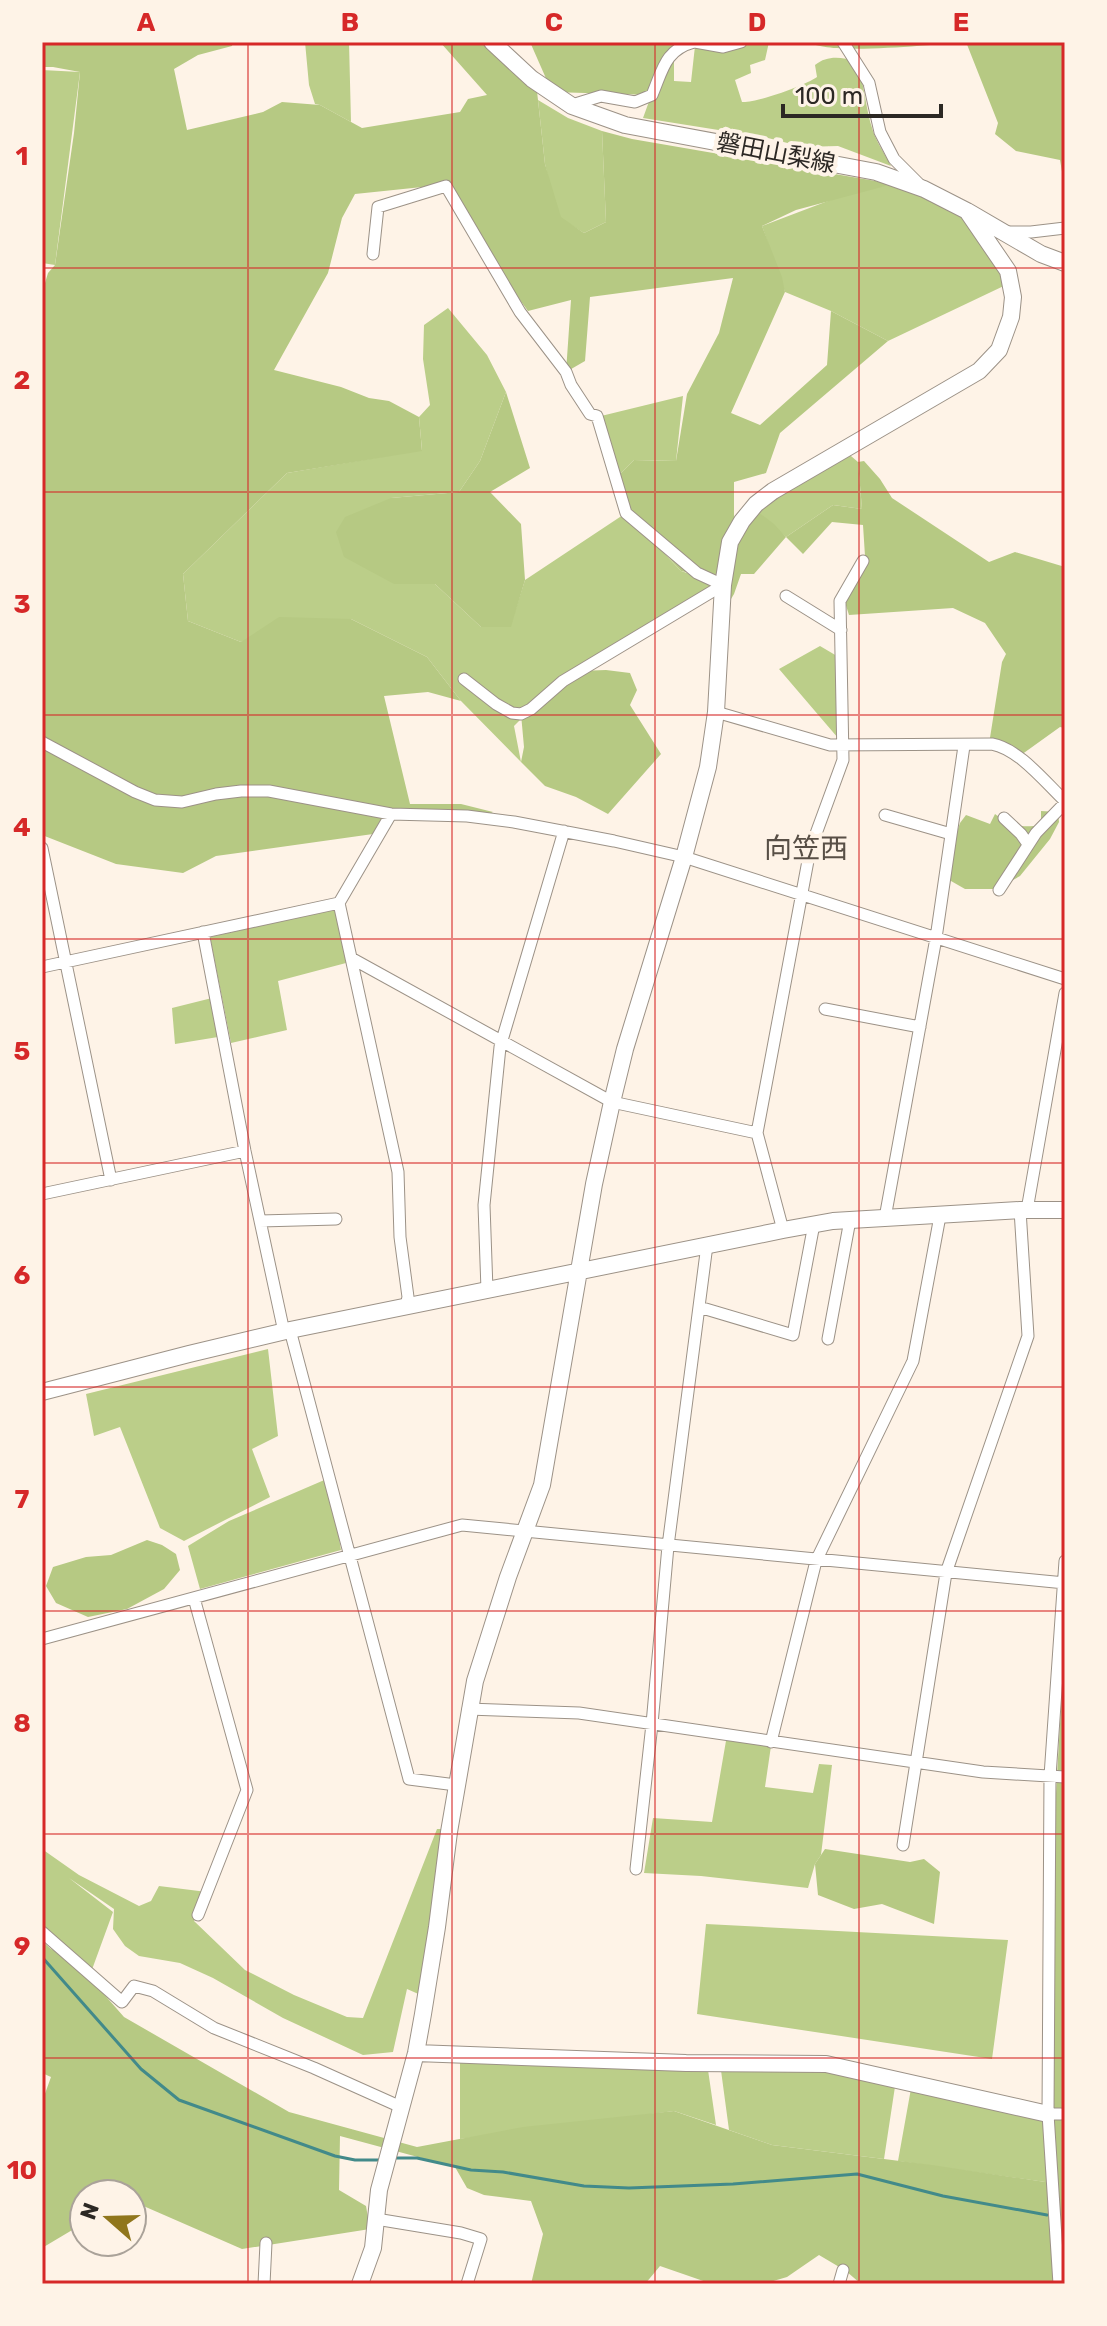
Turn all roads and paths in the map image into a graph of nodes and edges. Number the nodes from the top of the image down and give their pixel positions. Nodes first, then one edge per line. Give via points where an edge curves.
1 (492, 42) edge
2 (695, 42) edge
3 (741, 42) edge
4 (843, 42) edge
5 (572, 106) junction
6 (924, 189) junction
7 (967, 211) junction
8 (1065, 228) edge
9 (1004, 232) junction
10 (373, 254) dead end
11 (1065, 263) edge
12 (863, 561) dead end
13 (723, 585) junction
14 (786, 596) dead end
15 (841, 630) junction
16 (464, 679) dead end
17 (716, 712) junction
18 (42, 742) edge
19 (844, 745) junction
20 (964, 746) junction
21 (1065, 802) edge
22 (391, 814) junction
23 (885, 815) dead end
24 (1004, 818) dead end
25 (564, 831) junction
26 (951, 834) junction
27 (1028, 844) junction
28 (42, 848) edge
29 (684, 857) junction
30 (999, 890) dead end
31 (803, 895) junction
32 (339, 903) junction
33 (203, 932) junction
34 (936, 938) junction
35 (351, 958) junction
36 (66, 962) junction
37 (42, 967) edge
38 (1065, 979) edge
39 (1065, 993) edge
40 (825, 1009) dead end
41 (920, 1027) junction
42 (502, 1040) junction
43 (612, 1102) junction
44 (757, 1133) junction
45 (245, 1151) junction
46 (111, 1180) junction
47 (42, 1194) edge
48 (1023, 1210) junction
49 (1065, 1210) edge
50 (940, 1216) junction
51 (885, 1218) junction
52 (336, 1219) dead end
53 (850, 1220) junction
54 (260, 1221) junction
55 (814, 1224) junction
56 (783, 1230) junction
57 (707, 1245) junction
58 (580, 1271) junction
59 (487, 1290) junction
60 (406, 1306) junction
61 (699, 1307) junction
62 (287, 1331) junction
63 (828, 1339) dead end
64 (42, 1392) edge
65 (526, 1532) junction
66 (668, 1546) junction
67 (350, 1555) junction
68 (816, 1561) junction
69 (1065, 1561) edge
70 (946, 1573) junction
71 (1064, 1583) edge
72 (194, 1598) junction
73 (42, 1639) edge
74 (468, 1709) junction
75 (652, 1724) junction
76 (771, 1742) junction
77 (916, 1763) junction
78 (1057, 1776) edge
79 (456, 1785) junction
80 (903, 1845) dead end
81 (636, 1869) dead end
82 (198, 1915) dead end
83 (42, 1932) edge
84 (416, 2053) junction
85 (401, 2107) junction
86 (1055, 2114) junction
87 (376, 2219) junction
88 (266, 2243) dead end
89 (843, 2270) dead end
90 (264, 2284) edge
91 (360, 2284) edge
92 (467, 2284) edge
93 (839, 2284) edge
94 (1059, 2284) edge

1 - 5 street, 磐田山梨線
2 - 3 street via 723,47
2 - 5 street via 670,54 652,95 635,102 601,96
4 - 6 street via 869,83 880,132 894,159
5 - 6 street, 磐田山梨線 via 625,125 876,172
6 - 7 street, 磐田山梨線
7 - 9 street, 磐田山梨線
7 - 13 street via 1008,271 1011,317 999,350 979,371 756,504 730,542
8 - 9 street
9 - 11 street, 磐田山梨線
10 - 13 street via 378,207 446,186 520,312 590,414 597,416 626,513 697,573
12 - 15 street via 840,601
13 - 16 street via 563,681 521,714 496,704
13 - 17 street
14 - 15 street
15 - 19 street
17 - 19 street
17 - 29 street via 708,767
18 - 22 street via 155,800 182,802 269,791
19 - 20 street
19 - 31 street via 810,850
20 - 21 street via 1004,746
20 - 26 street
21 - 27 street
22 - 25 street via 467,816
22 - 32 street
23 - 26 street
24 - 27 street
25 - 29 street
25 - 42 street
26 - 34 street
27 - 30 street
28 - 36 street
29 - 31 street
29 - 43 street
31 - 34 street
31 - 44 street
32 - 33 street
32 - 35 street
33 - 36 street
33 - 45 street
34 - 38 street
34 - 41 street
35 - 42 street
35 - 60 street via 398,1172
36 - 37 street
36 - 46 street
39 - 48 street
40 - 41 street
41 - 51 street
42 - 43 street
42 - 59 street via 484,1205
43 - 44 street
43 - 58 street
44 - 56 street
45 - 46 street
45 - 54 street
46 - 47 street
48 - 49 street
48 - 50 street
48 - 70 street via 1028,1336
50 - 51 street
50 - 68 street via 913,1361
51 - 53 street
52 - 54 street
53 - 55 street
53 - 63 street
54 - 62 street
55 - 56 street
55 - 61 street via 793,1335
56 - 57 street
57 - 58 street
57 - 61 street
58 - 59 street
58 - 65 street via 542,1485
59 - 60 street
60 - 62 street
61 - 66 street
62 - 64 street
62 - 67 street
65 - 66 street
65 - 67 street via 462,1525
65 - 74 street
66 - 68 street
66 - 75 street
67 - 72 street
67 - 79 street via 409,1779
68 - 70 street
68 - 76 street
69 - 71 street
70 - 71 street
70 - 77 street
71 - 78 street
72 - 73 street
72 - 82 street via 247,1790
74 - 75 street via 579,1713
74 - 79 street
75 - 76 street
75 - 81 street
76 - 77 street
77 - 78 street
77 - 80 street
78 - 86 street
79 - 84 street
83 - 85 street via 122,2002 134,1986 153,1991 214,2028
84 - 85 street
84 - 86 street via 826,2064
85 - 87 street
86 - 94 street
87 - 91 street via 373,2248
87 - 92 street via 481,2239
88 - 90 street
89 - 93 street

